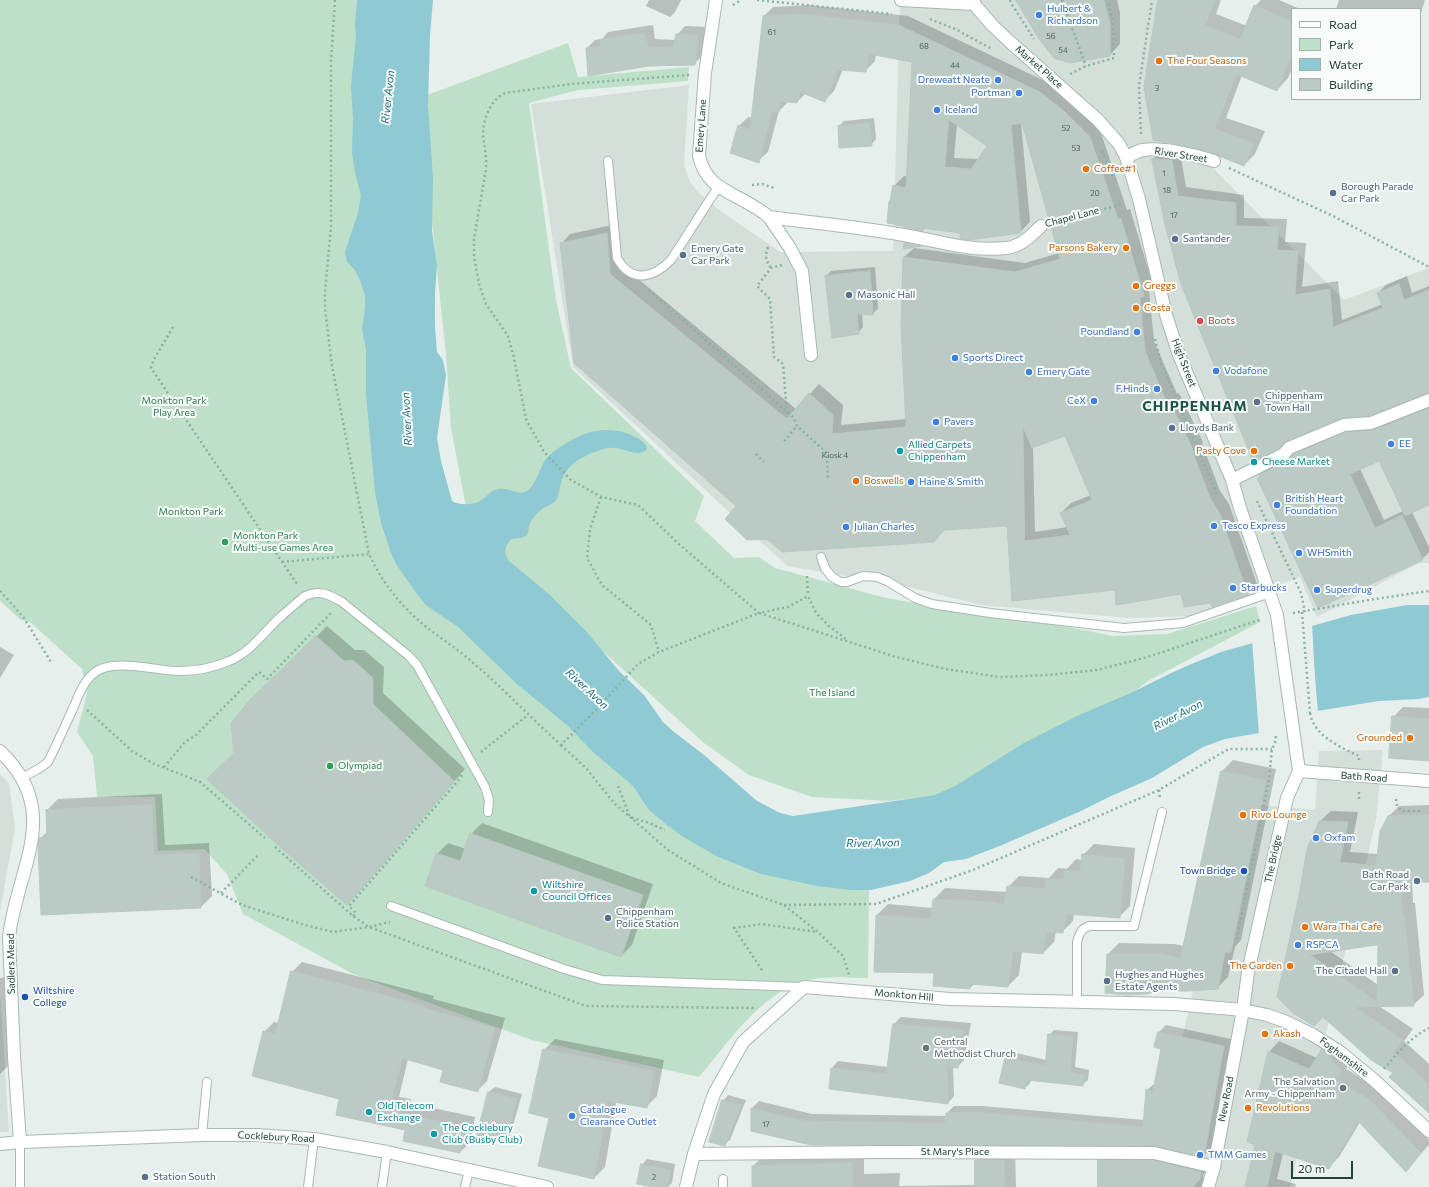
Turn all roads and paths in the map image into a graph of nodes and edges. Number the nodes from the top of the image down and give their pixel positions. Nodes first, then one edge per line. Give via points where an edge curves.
1 (335, 0) edge
2 (716, 0) edge
3 (741, 0) edge
4 (757, 0) edge
5 (901, 0) edge
6 (1062, 0) edge
7 (1108, 0) edge
8 (1152, 0) edge
9 (974, 2) edge
10 (730, 8) dead end
11 (893, 14) dead end
12 (928, 19) dead end
13 (995, 51) dead end
14 (1086, 66) junction
15 (705, 73) junction
16 (1066, 76) dead end
17 (1108, 132) joint
18 (1101, 150) dead end
19 (1143, 150) junction
20 (1126, 157) junction
21 (608, 161) dead end
22 (1214, 161) joint
23 (1115, 183) dead end
24 (746, 185) dead end
25 (718, 188) junction
26 (774, 188) dead end
27 (1139, 199) junction
28 (768, 217) junction
29 (1040, 226) joint
30 (770, 242) dead end
31 (964, 247) joint
32 (798, 261) junction
33 (1429, 267) edge
34 (772, 268) junction
35 (631, 273) junction
36 (173, 327) dead end
37 (811, 355) dead end
38 (1161, 363) dead end
39 (1429, 400) edge
40 (787, 413) junction
41 (798, 426) junction
42 (784, 441) dead end
43 (756, 454) dead end
44 (764, 462) dead end
45 (828, 480) dead end
46 (1232, 480) junction
47 (1218, 495) dead end
48 (600, 497) junction
49 (1257, 500) dead end
50 (369, 554) junction
51 (821, 557) dead end
52 (282, 562) junction
53 (807, 576) dead end
54 (0, 591) edge
55 (1429, 591) edge
56 (1270, 593) junction
57 (305, 596) junction
58 (808, 596) junction
59 (1256, 598) junction
60 (342, 602) junction
61 (1304, 612) junction
62 (759, 613) junction
63 (1262, 619) junction
64 (1278, 619) junction
65 (1303, 619) dead end
66 (850, 642) junction
67 (659, 652) junction
68 (51, 662) dead end
69 (77, 699) junction
70 (1310, 713) dead end
71 (1314, 725) dead end
72 (1275, 730) dead end
73 (561, 745) junction
74 (0, 751) edge
75 (164, 767) junction
76 (1299, 772) junction
77 (22, 778) junction
78 (1429, 781) edge
79 (618, 786) dead end
80 (1396, 799) dead end
81 (488, 812) dead end
82 (1162, 812) dead end
83 (1419, 815) dead end
84 (630, 817) junction
85 (664, 830) dead end
86 (265, 838) dead end
87 (408, 838) dead end
88 (275, 847) dead end
89 (259, 854) dead end
90 (191, 877) dead end
91 (221, 893) junction
92 (784, 905) junction
93 (391, 906) dead end
94 (353, 916) junction
95 (818, 932) junction
96 (757, 963) dead end
97 (804, 987) junction
98 (854, 991) junction
99 (1077, 1002) junction
100 (1243, 1010) junction
101 (1429, 1028) edge
102 (1381, 1073) dead end
103 (207, 1082) dead end
104 (1429, 1131) edge
105 (202, 1135) junction
106 (314, 1139) junction
107 (20, 1142) junction
108 (0, 1144) edge
109 (387, 1152) junction
110 (694, 1154) junction
111 (1214, 1167) junction
112 (469, 1170) junction
113 (20, 1187) edge
114 (308, 1187) edge
115 (382, 1187) edge
116 (465, 1187) edge
117 (547, 1187) edge
118 (686, 1187) edge
119 (1208, 1187) edge

1 - 50 path via 331,61 331,227 325,309 332,366
2 - 15 street, Emery Lane
3 - 10 path
4 - 11 path
5 - 9 street
6 - 14 path
7 - 14 path via 1113,22 1114,58
8 - 19 path via 1139,86
9 - 17 street, Market Place via 992,25
12 - 13 path via 954,29
14 - 16 path
15 - 25 street, Emery Lane via 699,156 705,173
15 - 48 path via 571,84 505,93 495,99 484,125 487,158 474,256 479,284 486,304 508,336 526,420 544,452 571,480
17 - 20 street, High Street
18 - 23 path
19 - 20 street, River Street
19 - 22 street, River Street via 1178,153
20 - 27 street, High Street
21 - 35 lane via 617,258
22 - 33 path via 1333,216
24 - 26 path via 762,184
25 - 28 street, Emery Lane via 754,206
25 - 35 lane via 678,250 662,269 646,276
27 - 29 path, Chapel Lane
27 - 46 street, High Street via 1166,315
28 - 31 street, Emery Lane via 890,233
28 - 32 street, Emery Lane
29 - 31 street, Chapel Lane via 1020,244 1007,248
30 - 34 path via 766,254 767,262
32 - 34 path
32 - 37 street, Emery Lane via 802,271
34 - 40 path via 757,286 770,299 774,357 783,364
35 - 40 path
36 - 52 path via 151,368
38 - 47 path
39 - 46 street via 1371,423 1344,425 1289,448 1284,454
40 - 41 path via 794,418
41 - 42 path
41 - 45 path via 827,453
43 - 44 path
46 - 56 street, High Street
48 - 62 path via 638,504 680,546
48 - 67 path via 590,529 588,558 602,584 651,625
49 - 61 path via 1301,593
50 - 52 path
50 - 73 path via 387,586 412,615 472,662
51 - 59 lane via 824,568 837,580 846,582 863,576 877,577 915,598 932,604 1124,628 1183,623
52 - 57 path
53 - 58 path
54 - 68 path via 24,618
55 - 61 path
56 - 59 lane
56 - 64 street, High Street
57 - 60 lane via 324,593
57 - 69 lane via 238,657 206,668 179,671 109,666 92,674
58 - 62 path via 788,606
58 - 66 path via 816,613
59 - 63 path
60 - 75 path via 267,679 259,672 196,735 185,742
60 - 81 lane via 417,665 485,787 489,800
61 - 64 path
61 - 65 path
62 - 66 path
62 - 67 path
63 - 64 path
63 - 66 path via 1151,656 1097,670 1048,675 1000,677 945,669
64 - 76 street
67 - 73 path via 638,664
69 - 75 path via 93,717 132,751
69 - 77 lane via 48,762
70 - 71 path
72 - 92 path via 1275,743 1272,749 1225,751 1159,790 973,870 876,904
73 - 84 path via 586,768 614,803
74 - 77 street, Sadlers Mead
75 - 86 path via 200,782
76 - 78 street, Bath Road
76 - 100 street, The Bridge via 1285,803 1248,972
77 - 107 street, Sadlers Mead via 32,805 34,823 33,838 9,937
79 - 84 path
80 - 83 path via 1397,806 1402,812 1419,811
82 - 99 lane via 1134,926 1090,926 1083,929 1078,936
84 - 85 path
84 - 92 path via 668,850 721,883
87 - 94 path via 349,906 356,913
88 - 94 path
89 - 91 path
90 - 91 path
91 - 94 path via 242,905 334,932 369,927
92 - 95 path
93 - 97 lane via 564,969 602,980
95 - 96 path via 762,924 734,928
95 - 98 path via 843,956
97 - 98 street, Monkton Hill
97 - 110 street via 743,1042 714,1094
98 - 99 street, Monkton Hill via 950,999
99 - 100 street, Monkton Hill via 1174,1004
100 - 104 street, Foghamshire via 1284,1021 1340,1052
100 - 111 street, New Road
101 - 102 path via 1418,1033 1402,1047
103 - 105 lane
105 - 106 street, Cocklebury Road
105 - 107 street, Cocklebury Road
106 - 109 street, Cocklebury Road
106 - 114 lane
107 - 108 street, Cocklebury Road
107 - 113 lane
109 - 112 street, Cocklebury Road
109 - 115 lane
110 - 111 street, St Mary's Place via 1154,1153
110 - 118 street
111 - 119 street, New Road
112 - 116 lane
112 - 117 street, Cocklebury Road

